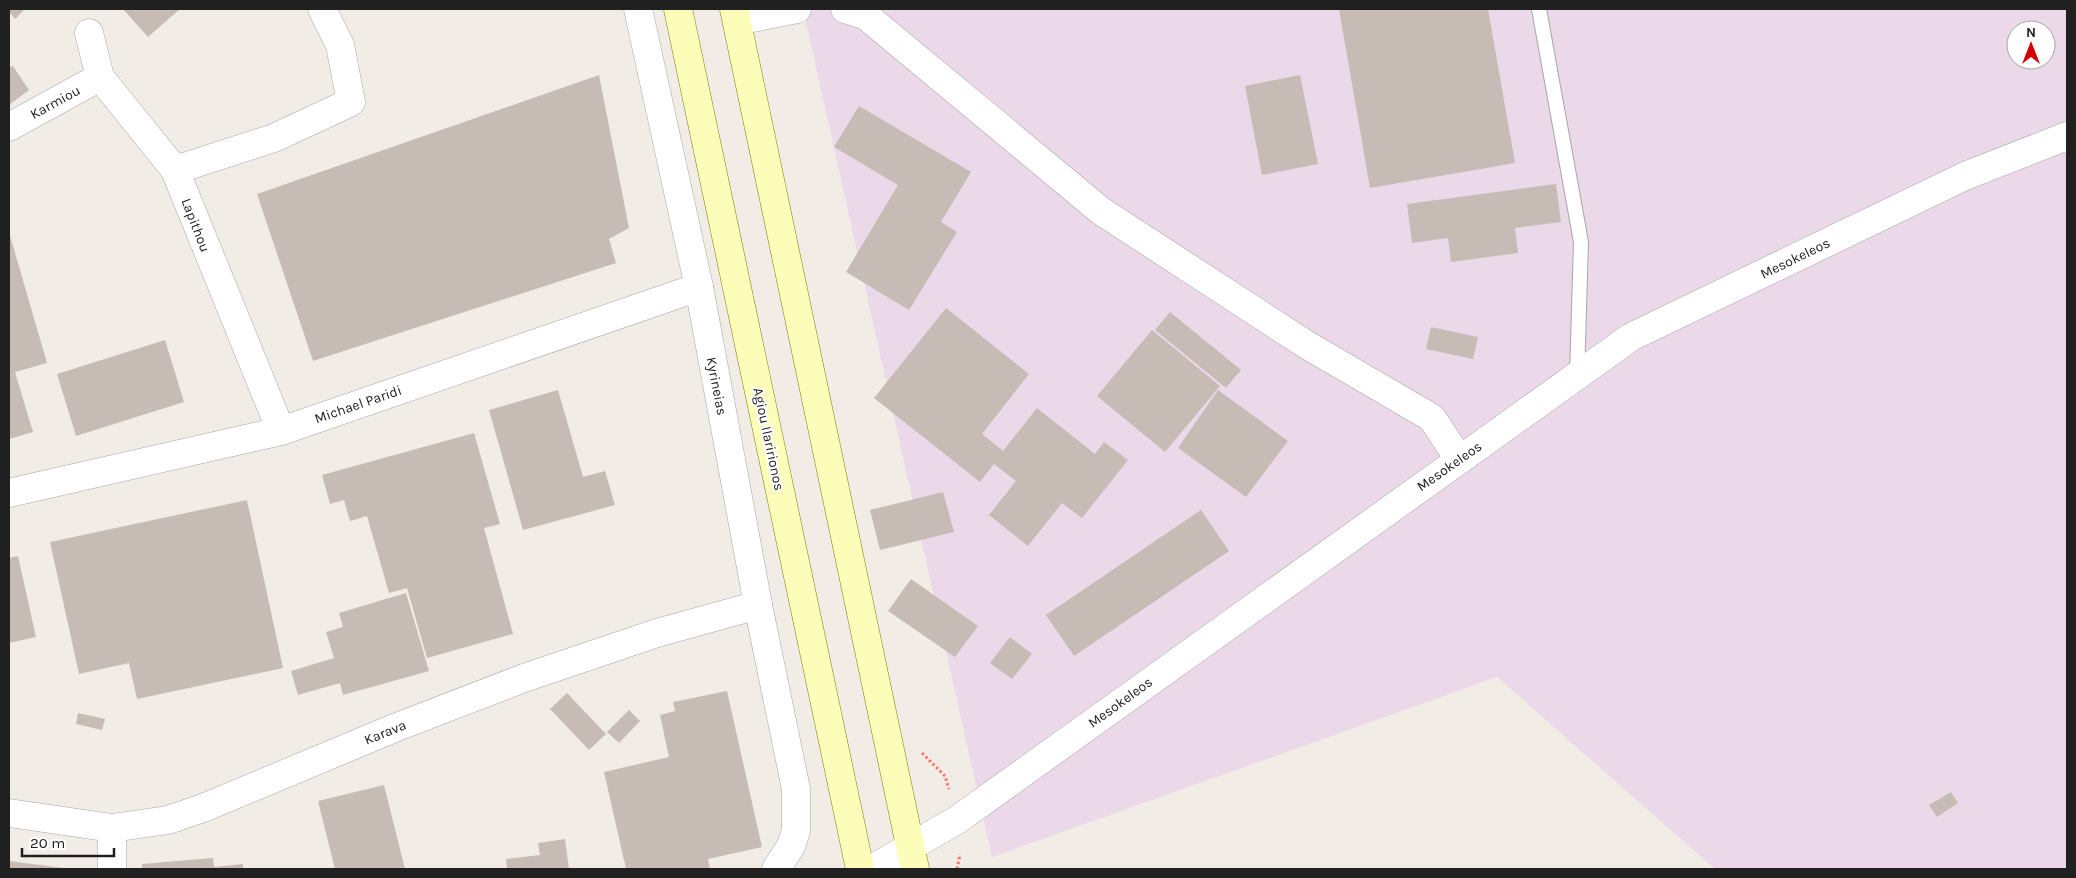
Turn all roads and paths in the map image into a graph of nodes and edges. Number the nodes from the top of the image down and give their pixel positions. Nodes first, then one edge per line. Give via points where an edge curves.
1 (322, 9) edge
2 (638, 9) edge
3 (678, 9) edge
4 (797, 9) edge
5 (845, 9) edge
6 (1539, 9) edge
7 (735, 15) edge
8 (90, 33) dead end
9 (100, 77) junction
10 (9, 127) edge
11 (2067, 136) edge
12 (175, 170) junction
13 (699, 287) junction
14 (1577, 376) junction
15 (281, 431) junction
16 (1459, 459) junction
17 (9, 493) edge
18 (758, 605) junction
19 (9, 813) edge
20 (112, 828) junction
21 (912, 858) edge
22 (112, 869) edge
23 (776, 869) edge
24 (860, 869) edge
25 (872, 869) edge

1 - 12 street via 340,45 351,102 274,138
2 - 13 street, Kyrineias
3 - 24 main road, Agiou Ilaririonos
4 - 7 street
5 - 16 street via 865,15 1101,210 1307,345 1432,418
6 - 14 lane via 1581,242
7 - 21 main road
8 - 9 street, Lapithou
9 - 10 street, Karmiou
9 - 12 street, Lapithou
11 - 14 street, Mesokeleos via 1965,176 1632,338
12 - 15 street, Lapithou
13 - 15 street, Michael Paridi
13 - 18 street, Kyrineias
14 - 16 street, Mesokeleos
15 - 17 street, Michael Paridi
16 - 21 street, Mesokeleos via 957,820
18 - 20 street, Karava via 657,633 524,678 203,808 168,820
18 - 23 street, Kyrineias via 792,764 798,808 791,846
19 - 20 street, Karava
20 - 22 street
21 - 25 street, Mesokeleos

